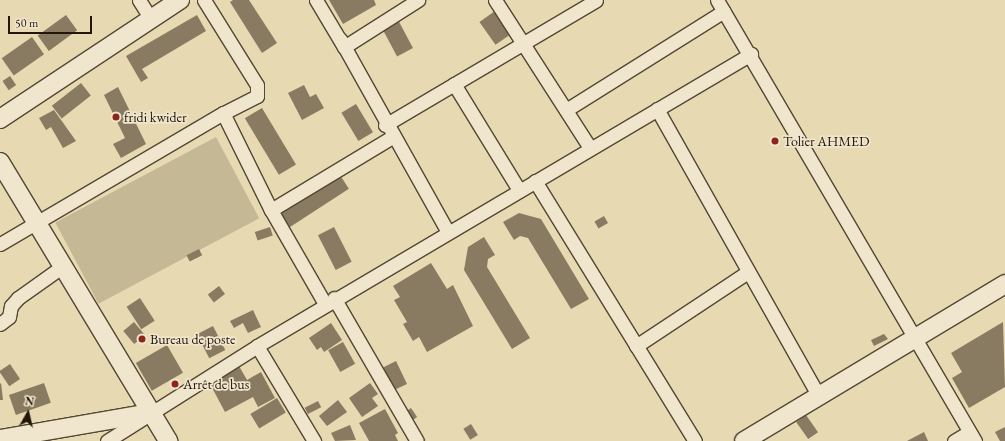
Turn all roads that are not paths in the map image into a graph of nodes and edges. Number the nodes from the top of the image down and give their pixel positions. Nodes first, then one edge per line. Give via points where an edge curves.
1 (139, 0) edge
2 (180, 0) edge
3 (204, 0) edge
4 (316, 0) edge
5 (418, 0) edge
6 (495, 0) edge
7 (596, 0) edge
8 (716, 0) edge
9 (724, 11) junction
10 (151, 18) junction
11 (340, 39) junction
12 (522, 42) junction
13 (751, 54) junction
14 (454, 84) junction
15 (566, 110) junction
16 (657, 110) junction
17 (223, 114) junction
18 (0, 119) edge
19 (385, 125) junction
20 (392, 137) junction
21 (590, 148) junction
22 (0, 162) edge
23 (535, 181) junction
24 (518, 190) junction
25 (271, 210) junction
26 (38, 224) junction
27 (448, 232) junction
28 (0, 244) edge
29 (63, 266) junction
30 (748, 272) junction
31 (1005, 284) edge
32 (330, 301) junction
33 (0, 324) edge
34 (914, 339) junction
35 (257, 346) junction
36 (636, 346) junction
37 (819, 396) junction
38 (151, 413) junction
39 (972, 436) edge
40 (0, 439) edge
41 (107, 441) edge
42 (168, 441) edge
43 (314, 441) edge
44 (417, 441) edge
45 (695, 441) edge
46 (744, 441) edge
47 (954, 441) edge

1 - 10 street
2 - 10 main road
3 - 17 street via 257,85 257,96
4 - 11 street
5 - 11 street via 344,47
6 - 12 street
7 - 12 street
8 - 9 street
9 - 13 street
9 - 15 street
10 - 18 main road
11 - 19 street
12 - 14 street
12 - 15 street
13 - 16 street
13 - 34 street
14 - 19 street
14 - 24 street
15 - 21 street
16 - 21 street
16 - 30 street
17 - 25 street
17 - 26 street
19 - 20 street
20 - 25 street
20 - 27 street
21 - 23 street
22 - 26 main road
23 - 24 street
23 - 36 street
24 - 27 street
25 - 32 street
26 - 28 street
26 - 29 main road
27 - 32 street
29 - 33 street via 18,298 11,306 9,317
29 - 38 main road
30 - 36 street
30 - 37 street
31 - 34 main road
32 - 35 street
32 - 44 street
34 - 37 main road
34 - 39 street
35 - 38 street
35 - 43 street
36 - 45 street
37 - 46 main road
38 - 40 main road
38 - 41 street
38 - 42 main road
39 - 47 street

